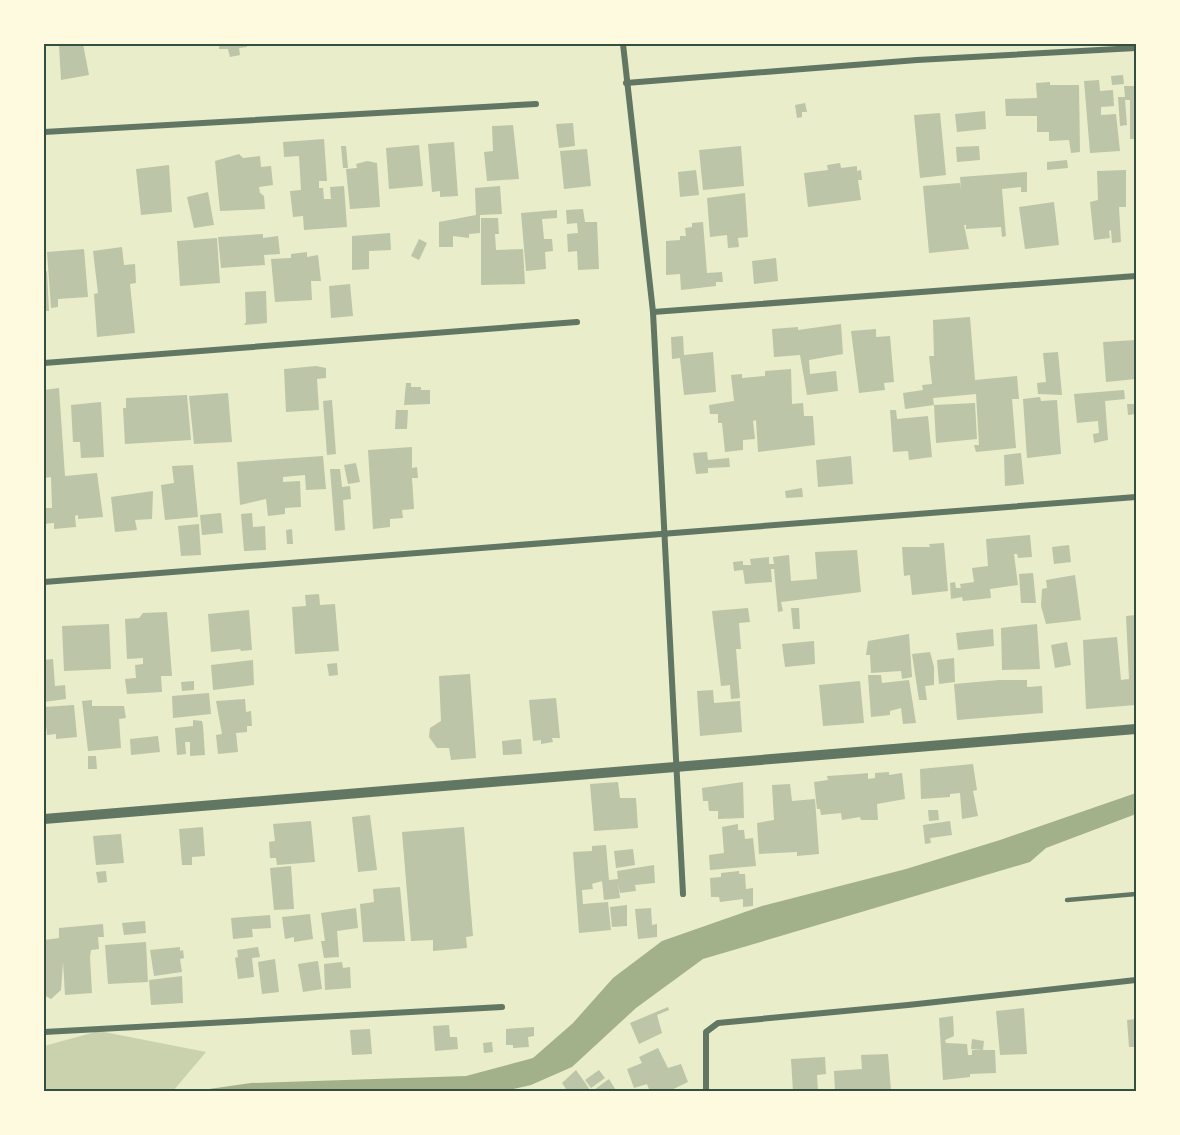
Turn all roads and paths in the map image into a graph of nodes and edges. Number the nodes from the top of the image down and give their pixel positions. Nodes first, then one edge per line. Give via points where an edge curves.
1 (623, 44) edge
2 (1137, 48) edge
3 (626, 83) junction
4 (536, 104) dead end
5 (44, 132) edge
6 (1137, 276) edge
7 (653, 312) junction
8 (576, 322) dead end
9 (44, 363) edge
10 (1137, 497) edge
11 (665, 534) junction
12 (44, 582) edge
13 (1137, 729) edge
14 (677, 767) junction
15 (44, 819) edge
16 (683, 894) dead end
17 (1137, 894) edge
18 (1067, 900) dead end
19 (1137, 980) edge
20 (502, 1007) dead end
21 (44, 1032) edge
22 (706, 1092) edge

1 - 3 street
2 - 3 street via 917,60
3 - 7 street
4 - 5 street
6 - 7 street
7 - 11 street
8 - 9 street
10 - 11 street
11 - 12 street
11 - 14 street
13 - 14 street
14 - 15 street
14 - 16 street
17 - 18 lane
19 - 22 street via 718,1023 706,1032
20 - 21 street

